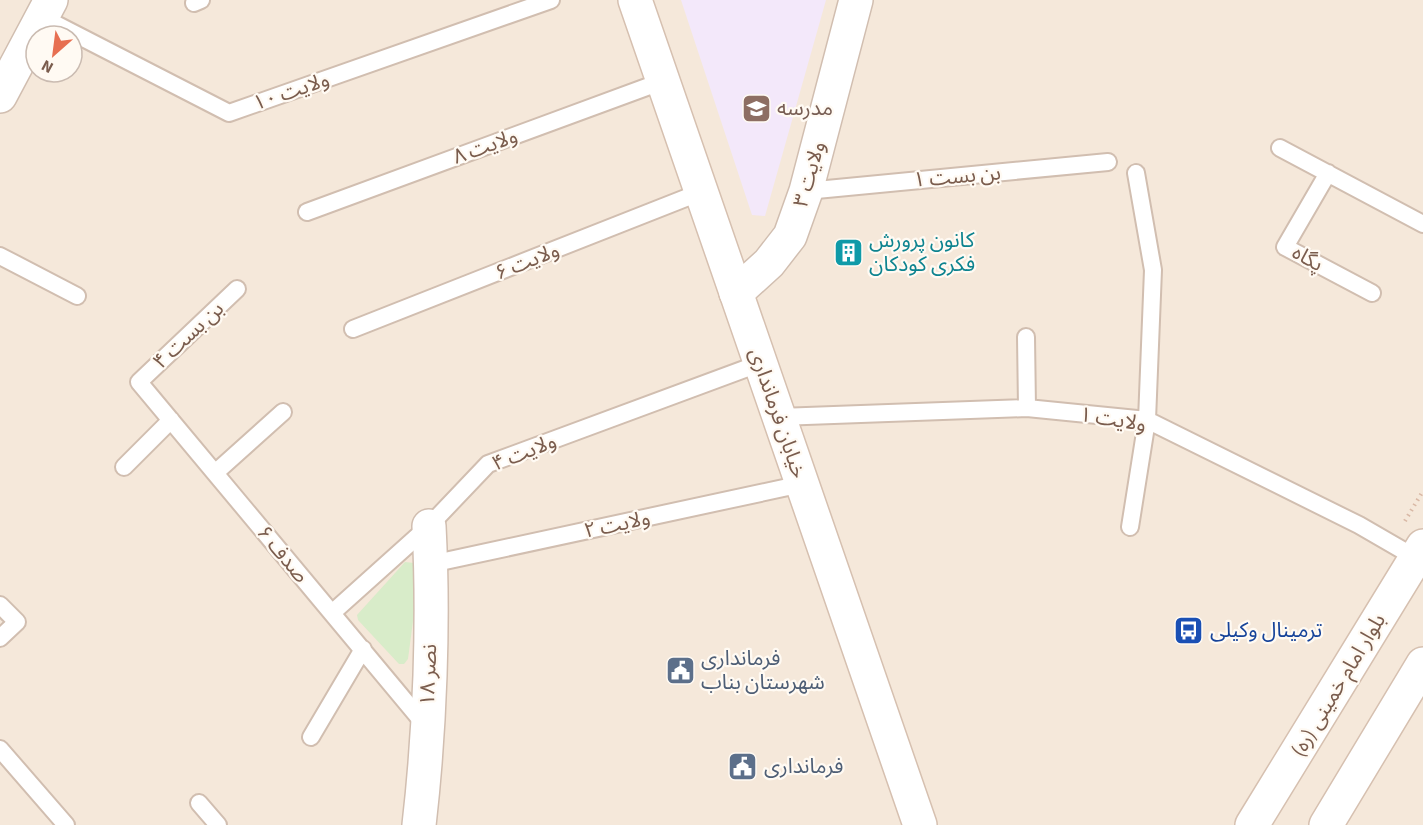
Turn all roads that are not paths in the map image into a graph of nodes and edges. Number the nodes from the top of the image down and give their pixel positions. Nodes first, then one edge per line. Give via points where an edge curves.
1 (551, 0) edge
2 (635, 0) edge
3 (856, 0) edge
4 (47, 9) edge
5 (663, 81) junction
6 (0, 96) edge
7 (1280, 148) dead end
8 (1108, 162) dead end
9 (1136, 173) dead end
10 (1328, 173) junction
11 (806, 191) junction
12 (701, 192) junction
13 (307, 212) dead end
14 (1423, 224) edge
15 (0, 256) edge
16 (237, 289) dead end
17 (736, 293) junction
18 (1372, 293) dead end
19 (77, 296) dead end
20 (353, 329) dead end
21 (1026, 337) dead end
22 (760, 363) junction
23 (139, 382) joint
24 (1027, 408) junction
25 (283, 412) dead end
26 (779, 417) junction
27 (171, 420) junction
28 (1147, 420) junction
29 (124, 467) dead end
30 (215, 473) junction
31 (802, 484) junction
32 (429, 526) junction
33 (1130, 526) dead end
34 (1419, 552) edge
35 (431, 564) junction
36 (0, 605) edge
37 (332, 613) junction
38 (0, 638) edge
39 (363, 649) junction
40 (1423, 664) edge
41 (427, 726) junction
42 (311, 737) dead end
43 (0, 749) edge
44 (199, 803) dead end
45 (58, 822) edge
46 (218, 825) edge
47 (419, 825) edge
48 (920, 825) edge
49 (1252, 825) edge
50 (1326, 825) edge

1 - 4 lane, ولایت ۱۰ via 229,113
2 - 5 main road, خیابان فرمانداری
3 - 11 main road, ولایت ۳
4 - 6 main road
5 - 12 main road, خیابان فرمانداری
5 - 13 lane, ولایت ۸
7 - 10 lane
8 - 11 lane, بن بست ۱
9 - 28 lane via 1153,270
10 - 14 lane
10 - 18 lane, پگاه via 1285,247
11 - 17 main road, ولایت ۳ via 790,236 769,263
12 - 17 main road, خیابان فرمانداری
12 - 20 lane, ولایت ۶
15 - 19 lane
16 - 23 lane, بن بست ۴
17 - 22 main road, خیابان فرمانداری
21 - 24 lane
22 - 26 main road, خیابان فرمانداری
22 - 32 lane, ولایت ۴ via 488,464
23 - 27 lane, صدف ۶
24 - 26 lane, ولایت ۱
24 - 28 lane, ولایت ۱
25 - 30 lane
26 - 31 main road, خیابان فرمانداری
27 - 29 lane
27 - 30 lane, صدف ۶
28 - 33 lane
28 - 34 lane, ولایت ۱
30 - 37 lane, صدف ۶
31 - 35 lane, ولایت ۲
31 - 48 main road, خیابان فرمانداری
32 - 35 main road, نصر ۱۸
32 - 37 lane, ولایت ۴
34 - 49 main road, بلوار امام خمینی (ره)
35 - 41 main road, نصر ۱۸
36 - 38 lane via 17,622
37 - 39 lane, صدف ۶
39 - 41 lane, صدف ۶
39 - 42 lane
40 - 50 main road
41 - 47 main road, نصر ۱۸
43 - 45 lane
44 - 46 lane

